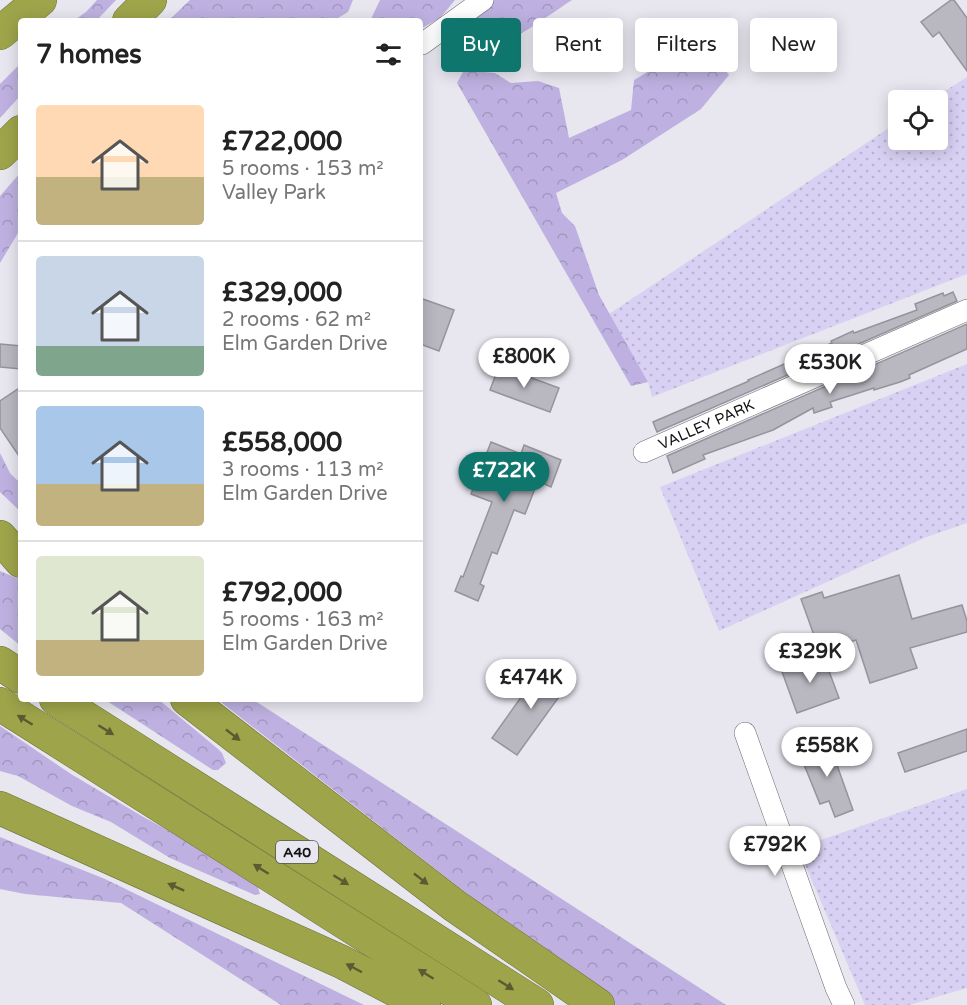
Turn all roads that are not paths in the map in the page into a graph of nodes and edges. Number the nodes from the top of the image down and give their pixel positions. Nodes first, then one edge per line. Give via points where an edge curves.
1 (40, 0) edge
2 (150, 0) edge
3 (483, 0) edge
4 (18, 18) edge
5 (18, 18) edge
6 (132, 18) edge
7 (0, 33) edge
8 (423, 43) edge
9 (18, 135) edge
10 (0, 153) edge
11 (967, 310) edge
12 (644, 452) dead end
13 (0, 537) edge
14 (18, 558) edge
15 (0, 663) edge
16 (18, 674) edge
17 (61, 702) edge
18 (191, 702) edge
19 (0, 704) edge
20 (745, 734) dead end
21 (0, 808) edge
22 (424, 1005) edge
23 (475, 1005) edge
24 (537, 1005) edge
25 (598, 1005) edge
26 (844, 1005) edge

1 - 4 highway
2 - 6 highway
3 - 8 street
5 - 7 highway
9 - 10 highway
11 - 12 street, VALLEY PARK
13 - 14 highway
15 - 16 highway
17 -> 24 highway, A40
18 -> 25 highway via 455,906
23 -> 19 highway, A40
20 - 26 street
22 -> 21 highway via 342,962

